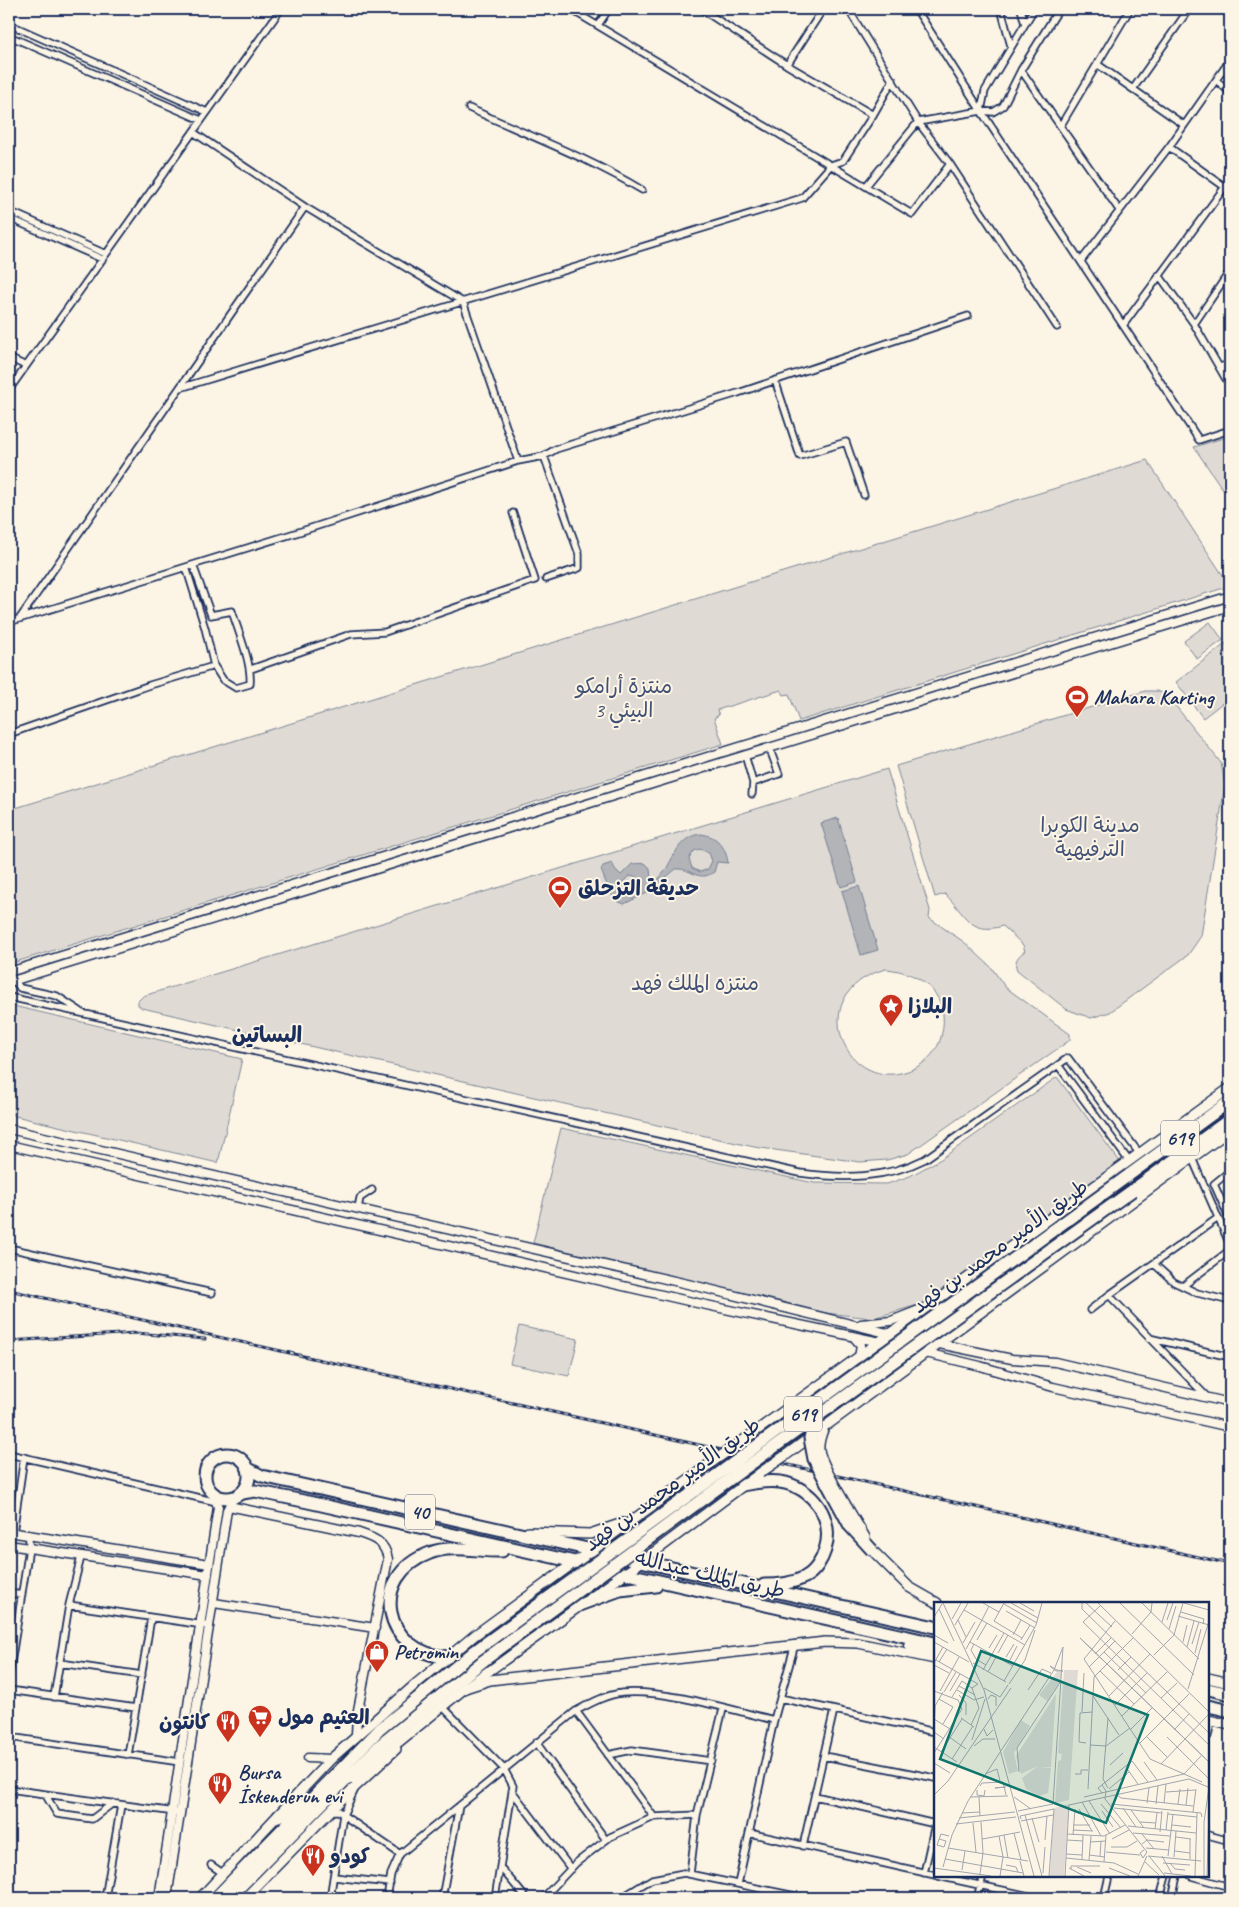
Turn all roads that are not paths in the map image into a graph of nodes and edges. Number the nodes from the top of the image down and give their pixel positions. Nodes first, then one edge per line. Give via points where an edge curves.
1 (281, 9) edge
2 (570, 9) edge
3 (609, 9) edge
4 (701, 9) edge
5 (714, 9) edge
6 (824, 9) edge
7 (848, 9) edge
8 (916, 9) edge
9 (1002, 9) edge
10 (1021, 9) edge
11 (1034, 9) edge
12 (1059, 9) edge
13 (1130, 9) edge
14 (1189, 9) edge
15 (710, 15) junction
16 (9, 24) edge
17 (1025, 24) junction
18 (598, 26) junction
19 (9, 36) edge
20 (51, 42) junction
21 (1011, 46) junction
22 (48, 53) junction
23 (1230, 60) edge
24 (1097, 64) junction
25 (787, 65) junction
26 (1021, 70) junction
27 (893, 80) junction
28 (1216, 80) junction
29 (1133, 89) junction
30 (157, 90) junction
31 (1230, 92) edge
32 (153, 98) junction
33 (469, 108) dead end
34 (981, 111) junction
35 (207, 112) junction
36 (873, 115) junction
37 (201, 120) junction
38 (918, 122) junction
39 (1061, 125) junction
40 (1184, 125) junction
41 (193, 132) junction
42 (1169, 146) junction
43 (950, 164) junction
44 (831, 165) junction
45 (1230, 180) edge
46 (866, 186) junction
47 (1225, 187) junction
48 (642, 190) dead end
49 (305, 207) junction
50 (1119, 210) junction
51 (9, 211) edge
52 (9, 218) edge
53 (104, 256) junction
54 (1081, 261) junction
55 (1230, 271) edge
56 (1159, 275) junction
57 (463, 302) junction
58 (968, 316) dead end
59 (1124, 324) junction
60 (1194, 324) junction
61 (1057, 327) dead end
62 (9, 358) edge
63 (1230, 364) edge
64 (26, 366) junction
65 (1220, 367) junction
66 (775, 380) junction
67 (1230, 386) edge
68 (180, 388) junction
69 (9, 390) edge
70 (1230, 430) edge
71 (544, 456) junction
72 (518, 461) junction
73 (864, 495) dead end
74 (513, 513) dead end
75 (193, 565) junction
76 (186, 567) junction
77 (546, 579) dead end
78 (1230, 596) edge
79 (1230, 606) edge
80 (1178, 612) junction
81 (20, 618) junction
82 (1181, 621) junction
83 (9, 622) edge
84 (1079, 642) junction
85 (1082, 652) junction
86 (214, 666) junction
87 (251, 669) junction
88 (966, 677) junction
89 (969, 686) junction
90 (869, 708) junction
91 (872, 716) junction
92 (826, 721) junction
93 (828, 730) junction
94 (9, 734) edge
95 (784, 734) junction
96 (787, 743) junction
97 (769, 747) junction
98 (732, 750) junction
99 (745, 755) junction
100 (735, 759) junction
101 (753, 783) junction
102 (752, 794) dead end
103 (578, 797) junction
104 (581, 806) junction
105 (465, 832) junction
106 (468, 841) junction
107 (339, 871) junction
108 (342, 880) junction
109 (227, 906) junction
110 (230, 914) junction
111 (80, 950) junction
112 (84, 959) junction
113 (9, 972) edge
114 (12, 981) edge
115 (9, 997) edge
116 (84, 1013) junction
117 (1058, 1065) junction
118 (1230, 1088) edge
119 (1230, 1101) edge
120 (1230, 1119) edge
121 (9, 1129) edge
122 (1230, 1130) edge
123 (9, 1145) edge
124 (1140, 1153) junction
125 (1192, 1158) junction
126 (1129, 1161) junction
127 (1230, 1171) edge
128 (372, 1190) dead end
129 (358, 1208) junction
130 (1218, 1218) junction
131 (1230, 1220) edge
132 (1230, 1245) edge
133 (9, 1248) edge
134 (1230, 1250) edge
135 (1154, 1264) junction
136 (1183, 1286) junction
137 (212, 1293) dead end
138 (1109, 1295) junction
139 (1230, 1300) edge
140 (937, 1301) junction
141 (1090, 1310) dead end
142 (852, 1324) junction
143 (891, 1334) junction
144 (853, 1336) junction
145 (1149, 1338) junction
146 (880, 1342) junction
147 (940, 1343) junction
148 (926, 1353) junction
149 (1230, 1357) edge
150 (859, 1359) junction
151 (1208, 1398) junction
152 (1230, 1403) edge
153 (820, 1415) junction
154 (1230, 1426) edge
155 (824, 1427) junction
156 (9, 1454) edge
157 (24, 1457) junction
158 (249, 1469) junction
159 (742, 1485) junction
160 (215, 1498) junction
161 (235, 1499) junction
162 (644, 1514) junction
163 (507, 1531) junction
164 (11, 1533) edge
165 (29, 1536) junction
166 (9, 1545) edge
167 (29, 1548) junction
168 (517, 1550) junction
169 (872, 1550) junction
170 (593, 1551) junction
171 (81, 1557) junction
172 (641, 1562) junction
173 (576, 1563) junction
174 (209, 1564) junction
175 (624, 1574) junction
176 (208, 1575) junction
177 (742, 1585) junction
178 (672, 1586) junction
179 (9, 1593) edge
180 (22, 1595) junction
181 (935, 1602) edge
182 (214, 1603) junction
183 (69, 1605) junction
184 (579, 1605) junction
185 (151, 1618) junction
186 (842, 1622) junction
187 (206, 1625) junction
188 (934, 1627) edge
189 (375, 1628) junction
190 (934, 1643) edge
191 (795, 1644) junction
192 (934, 1652) edge
193 (448, 1657) junction
194 (934, 1659) edge
195 (60, 1663) junction
196 (142, 1674) junction
197 (9, 1676) edge
198 (1209, 1678) edge
199 (1230, 1683) edge
200 (465, 1688) junction
201 (1209, 1689) edge
202 (9, 1690) edge
203 (1230, 1694) edge
204 (54, 1697) junction
205 (780, 1698) junction
206 (442, 1706) junction
207 (1209, 1706) edge
208 (136, 1708) junction
209 (723, 1709) junction
210 (834, 1710) junction
211 (576, 1711) junction
212 (1230, 1711) edge
213 (774, 1720) junction
214 (1209, 1720) edge
215 (1230, 1725) edge
216 (934, 1732) edge
217 (356, 1735) junction
218 (9, 1737) edge
219 (536, 1742) junction
220 (128, 1754) junction
221 (608, 1755) junction
222 (824, 1756) junction
223 (308, 1758) dead end
224 (331, 1759) junction
225 (711, 1760) junction
226 (180, 1762) junction
227 (504, 1768) junction
228 (934, 1778) edge
229 (340, 1785) junction
230 (356, 1786) junction
231 (9, 1789) edge
232 (318, 1791) junction
233 (512, 1791) junction
234 (45, 1794) junction
235 (815, 1796) junction
236 (113, 1803) junction
237 (121, 1804) junction
238 (458, 1806) junction
239 (331, 1811) junction
240 (176, 1812) junction
241 (344, 1815) junction
242 (697, 1815) junction
243 (279, 1816) junction
244 (654, 1817) junction
245 (934, 1824) edge
246 (934, 1828) edge
247 (749, 1833) junction
248 (1209, 1835) edge
249 (606, 1840) junction
250 (1230, 1841) edge
251 (804, 1846) junction
252 (400, 1854) junction
253 (212, 1865) dead end
254 (500, 1868) junction
255 (571, 1869) junction
256 (924, 1873) junction
257 (224, 1874) junction
258 (690, 1874) junction
259 (934, 1875) edge
260 (334, 1877) junction
261 (945, 1877) edge
262 (983, 1877) edge
263 (1109, 1877) edge
264 (1166, 1877) edge
265 (1177, 1877) edge
266 (1195, 1877) edge
267 (390, 1883) junction
268 (738, 1884) junction
269 (980, 1885) junction
270 (1230, 1887) edge
271 (105, 1898) edge
272 (159, 1898) edge
273 (167, 1898) edge
274 (200, 1898) edge
275 (215, 1898) edge
276 (229, 1898) edge
277 (245, 1898) edge
278 (330, 1898) edge
279 (387, 1898) edge
280 (442, 1898) edge
281 (495, 1898) edge
282 (526, 1898) edge
283 (543, 1898) edge
284 (621, 1898) edge
285 (805, 1898) edge
286 (977, 1898) edge
287 (1038, 1898) edge
288 (1104, 1898) edge
289 (1160, 1898) edge
290 (1172, 1898) edge

1 - 35 street
2 - 18 street
3 - 18 street
4 - 15 street
5 - 15 street
6 - 25 street
7 - 27 street
8 - 34 street
9 - 21 street
10 - 17 street
11 - 17 street
12 - 26 street
13 - 24 street
14 - 29 street
15 - 25 street
16 - 20 street
17 - 21 street
18 - 44 street
19 - 22 street
20 - 22 street
20 - 30 street
21 - 34 street via 985,91
22 - 32 street
23 - 28 street
24 - 29 street
24 - 39 street
25 - 36 street
26 - 34 street via 1003,106 993,112
26 - 39 street
27 - 36 street
27 - 38 street
28 - 31 street
28 - 40 street
29 - 40 street
30 - 32 street
30 - 35 street
32 - 37 street
33 - 48 street via 592,163
34 - 38 street
34 - 54 street
35 - 37 street
36 - 44 street via 843,161
37 - 41 street
38 - 43 street
38 - 46 street
39 - 50 street
40 - 42 street
41 - 49 street
41 - 53 street
42 - 47 street
42 - 50 street
43 - 46 street via 912,214
43 - 61 street
44 - 46 street
44 - 57 street via 802,198
45 - 47 street
47 - 56 street
49 - 57 street
49 - 68 street
50 - 54 street
51 - 53 street
52 - 53 street
53 - 64 street
54 - 59 street
55 - 60 street
56 - 59 street
56 - 60 street
57 - 68 street
57 - 72 street
58 - 66 street
59 - 70 street via 1199,440
60 - 65 street
62 - 64 street
63 - 65 street
64 - 69 street
65 - 67 street
66 - 71 street via 556,449
66 - 73 street via 800,456 846,442
68 - 81 street
71 - 72 street
71 - 77 street via 579,561 579,568
72 - 75 street
74 - 87 street via 535,580 385,632 351,634
75 - 76 street
75 - 87 street via 211,615 232,611
76 - 81 street
76 - 86 street
78 - 80 street
79 - 82 street
80 - 82 street
80 - 84 street
81 - 83 street
82 - 85 street
84 - 85 street
84 - 88 street
85 - 89 street
86 - 87 street via 223,680 236,688 250,684
86 - 94 street
88 - 89 street
88 - 90 street
89 - 91 street
90 - 91 street
90 - 92 street
91 - 93 street
92 - 93 street
92 - 95 street
93 - 96 street
95 - 96 street
95 - 98 street
96 - 97 street
97 - 99 street
97 - 101 street via 779,774
98 - 100 street
98 - 103 street
99 - 100 street
99 - 101 street
100 - 104 street
101 - 102 street
103 - 104 street
103 - 105 street
104 - 106 street
105 - 106 street
105 - 107 street
106 - 108 street
107 - 108 street
107 - 109 street
108 - 110 street
109 - 110 street
109 - 111 street
110 - 112 street
111 - 112 street
111 - 113 street
112 - 114 street
113 - 114 street
114 - 116 street via 20,988 57,996
115 - 116 street
116 - 117 street via 830,1178 872,1175 908,1167
117 - 124 street via 1068,1058
117 - 126 street
118 - 124 main road
119 - 232 highway, طريق الأمير محمد بن فهد / 619, bridge via 475,1651 380,1729
120 - 153 highway, طريق الأمير محمد بن فهد / 619, bridge
121 - 129 street
122 - 125 main road
123 - 144 street
124 - 126 main road
125 - 130 street
125 - 147 main road
126 - 140 main road
127 - 131 street via 1214,1184
128 - 129 street via 360,1198
129 - 142 street
130 - 132 street
130 - 135 street
133 - 137 street
134 - 136 street
135 - 136 street
135 - 138 street
136 - 139 street via 1197,1293
138 - 141 street
138 - 145 street
140 - 142 street via 891,1321
140 - 143 main road
142 - 143 street
143 - 146 main road
143 - 147 street
144 - 146 street
144 - 150 street via 861,1345
145 - 149 street
145 - 151 street
146 - 148 street
146 - 150 main road
147 - 148 main road
147 - 151 street via 1012,1359 1055,1362
148 - 154 street via 1053,1387
148 - 155 main road
150 - 162 main road, bridge
151 - 152 street
153 - 169 highway, bridge via 810,1438 814,1459 850,1526
153 - 229 highway, طريق الأمير محمد بن فهد / 619, bridge via 483,1661 380,1745
155 - 159 main road, bridge
155 - 169 main road, bridge via 819,1452
156 - 157 street
157 - 160 street
157 - 164 street
158 - 160 highway via 241,1458 233,1454 225,1453 213,1458 205,1474
158 - 161 highway via 249,1482
158 - 163 highway, طريق الملك عبدالله / 40 via 262,1476
159 - 172 main road
159 - 177 highway via 781,1482 809,1496 820,1507 827,1526 828,1542 817,1567 806,1577 776,1584
160 - 161 highway
160 - 174 street
161 - 168 highway, طريق الملك عبدالله / 40 via 255,1491
161 - 182 street
161 - 189 street via 375,1538 384,1547 388,1559
162 - 163 main road via 614,1528 590,1534
162 - 170 main road
163 - 170 highway, طريق الملك عبدالله / 40
164 - 165 street
165 - 167 street
165 - 174 street
166 - 167 street
167 - 171 street
167 - 180 street
168 - 173 highway, طريق الملك عبدالله / 40
168 - 193 highway via 481,1552 452,1549 431,1552 414,1560 395,1580 390,1595 390,1612 402,1638 429,1655
169 - 181 main road via 896,1576
170 - 172 highway, طريق الملك عبدالله / 40
170 - 173 main road
171 - 176 street
171 - 183 street
172 - 175 main road
172 - 177 highway, طريق الملك عبدالله / 40
173 - 175 highway, طريق الملك عبدالله / 40
173 - 193 main road
174 - 176 street
175 - 178 highway, طريق الملك عبدالله / 40
175 - 184 main road
176 - 187 street
177 - 188 highway, طريق الملك عبدالله / 40
178 - 184 highway via 620,1590
178 - 186 highway, طريق الملك عبدالله / 40
179 - 180 street
180 - 197 street
182 - 187 street
182 - 189 street
183 - 185 street
183 - 195 street
184 - 200 main road
185 - 187 street
185 - 196 street
186 - 190 highway, طريق الملك عبدالله / 40
186 - 192 highway
187 - 226 street
187 - 240 street
189 - 217 street via 357,1715
191 - 194 main road via 858,1643
191 - 200 main road via 490,1680
191 - 205 street
193 - 217 main road
195 - 196 street
195 - 204 street
196 - 208 street
198 - 199 main road
200 - 206 main road
201 - 203 highway
202 - 204 street
204 - 208 street
205 - 210 street
205 - 213 street
206 - 227 street
206 - 229 main road via 354,1778
206 - 230 main road
207 - 212 highway
208 - 220 street
209 - 211 street via 664,1696 623,1693 602,1698
209 - 213 street
209 - 225 street
210 - 216 street
210 - 222 street
211 - 219 street
211 - 221 street
213 - 247 street
214 - 215 main road
217 - 224 main road
218 - 220 street
219 - 227 street
219 - 249 street
220 - 226 street
221 - 225 street via 632,1750
221 - 244 street
222 - 228 street
222 - 235 street
223 - 224 street
224 - 243 main road
225 - 242 street
226 - 240 street
227 - 233 street via 513,1786
227 - 238 street
229 - 276 highway, طريق الأمير محمد بن فهد / 619
230 - 239 main road
230 - 241 street
231 - 234 street
232 - 243 highway
232 - 275 highway, طريق الأمير محمد بن فهد / 619
233 - 254 street
233 - 255 street
234 - 236 street
234 - 236 street via 57,1814 92,1819
235 - 245 street
235 - 251 street
236 - 237 street
237 - 240 street
237 - 271 street
238 - 252 street
238 - 280 street
239 - 241 street
239 - 277 main road
240 - 272 street
240 - 273 street
241 - 252 street
241 - 260 street
242 - 244 street
242 - 258 street
243 - 257 main road
244 - 249 street
246 - 256 street
247 - 251 street
247 - 268 street
248 - 250 street
249 - 255 street
251 - 256 street
252 - 267 street
253 - 257 street
254 - 281 street
254 - 282 street
255 - 283 street
256 - 259 street
257 - 274 main road
258 - 268 street
258 - 284 street via 652,1878
260 - 267 street
260 - 278 street
261 - 269 street
262 - 269 street
263 - 288 street
264 - 289 street
265 - 290 street
266 - 270 street
267 - 279 street
268 - 285 street
269 - 286 street
269 - 287 street

